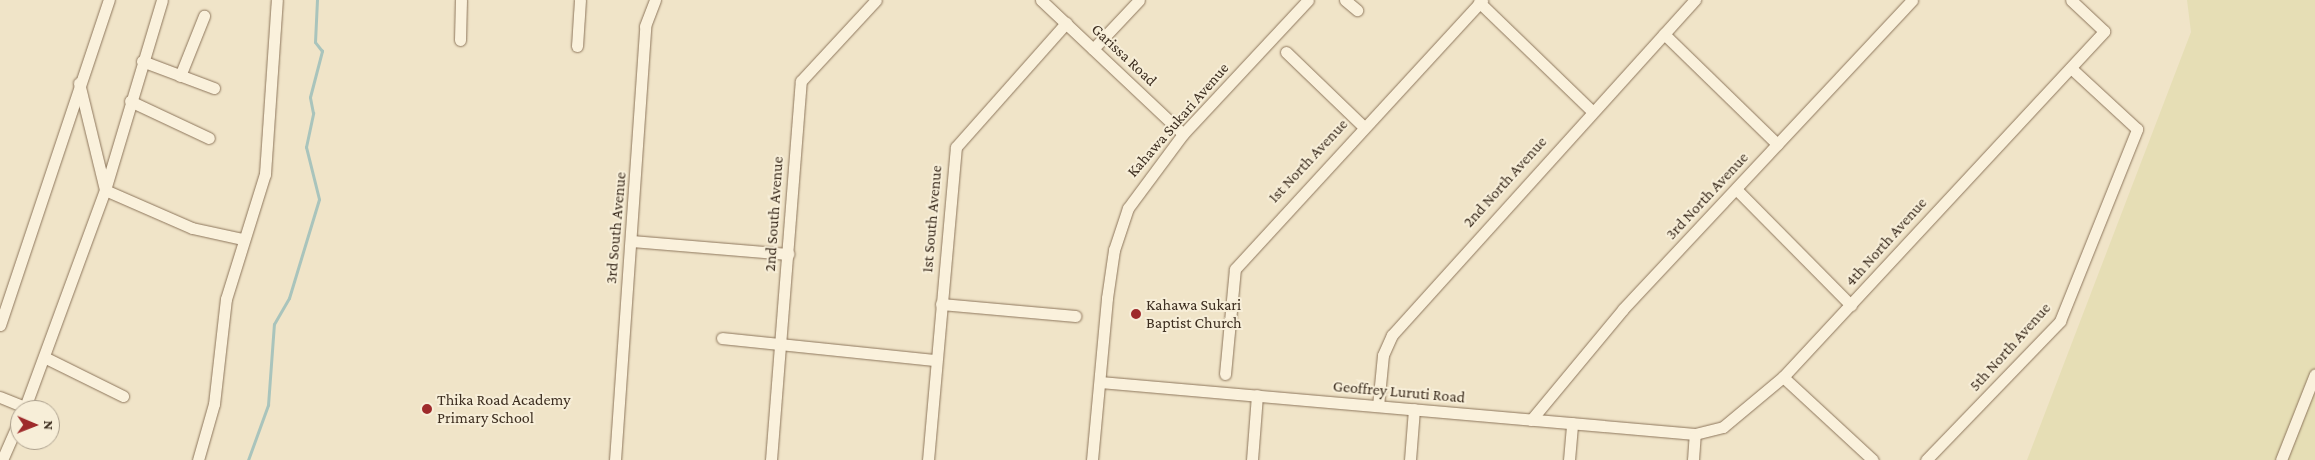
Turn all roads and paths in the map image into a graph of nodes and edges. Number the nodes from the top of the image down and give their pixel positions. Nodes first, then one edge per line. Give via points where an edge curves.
1 (109, 0) edge
2 (162, 0) edge
3 (277, 0) edge
4 (461, 0) edge
5 (580, 0) edge
6 (655, 0) edge
7 (876, 0) edge
8 (1041, 0) edge
9 (1139, 0) edge
10 (1308, 0) edge
11 (1345, 0) edge
12 (1695, 0) edge
13 (1912, 0) edge
14 (2071, 0) edge
15 (1480, 1) edge
16 (1357, 10) dead end
17 (204, 16) dead end
18 (1066, 23) junction
19 (1664, 34) junction
20 (460, 40) dead end
21 (577, 46) dead end
22 (1094, 49) junction
23 (1286, 52) dead end
24 (142, 61) junction
25 (2071, 68) junction
26 (180, 76) junction
27 (78, 83) junction
28 (214, 88) dead end
29 (130, 101) junction
30 (1592, 111) junction
31 (1363, 126) junction
32 (1183, 134) junction
33 (209, 138) dead end
34 (1778, 144) junction
35 (105, 190) junction
36 (1737, 190) junction
37 (242, 239) junction
38 (631, 241) junction
39 (788, 254) junction
40 (941, 304) junction
41 (1851, 304) junction
42 (1075, 316) dead end
43 (0, 325) edge
44 (722, 338) dead end
45 (781, 343) junction
46 (46, 358) junction
47 (936, 360) junction
48 (2315, 374) edge
49 (1783, 377) junction
50 (1100, 382) junction
51 (1224, 393) junction
52 (124, 396) dead end
53 (1257, 396) junction
54 (28, 400) edge
55 (1378, 406) junction
56 (1414, 409) junction
57 (1531, 420) junction
58 (1572, 423) junction
59 (1695, 434) junction
60 (10, 442) edge
61 (2, 460) edge
62 (198, 460) edge
63 (615, 460) edge
64 (771, 460) edge
65 (928, 460) edge
66 (1092, 460) edge
67 (1252, 460) edge
68 (1410, 460) edge
69 (1569, 460) edge
70 (1693, 460) edge
71 (1873, 460) edge
72 (1926, 460) edge
73 (2281, 460) edge

1 - 27 street
2 - 24 street
3 - 37 street via 265,174
4 - 20 street
5 - 21 street
6 - 38 street, 3rd South Avenue via 645,26
7 - 39 street, 2nd South Avenue via 801,81
8 - 18 street, Garissa Road
9 - 22 street
10 - 32 street, Kahawa Sukari Avenue
11 - 16 street
12 - 19 street, 2nd North Avenue
13 - 34 street, 3rd North Avenue
14 - 25 street, 4th North Avenue via 2104,31
15 - 30 street
15 - 31 street, 1st North Avenue
17 - 26 street
18 - 22 street, Garissa Road
18 - 40 street, 1st South Avenue via 956,147
19 - 30 street, 2nd North Avenue
19 - 34 street
22 - 32 street, Garissa Road
23 - 31 street
24 - 26 street
24 - 29 street
25 - 41 street, 4th North Avenue
25 - 72 street, 5th North Avenue via 2137,130 2060,321
26 - 28 street
27 - 35 street
27 - 43 street via 35,231
29 - 33 street
29 - 35 street
30 - 55 street, 2nd North Avenue via 1392,335 1383,355
31 - 51 street, 1st North Avenue via 1235,268
32 - 50 street, Kahawa Sukari Avenue via 1137,192 1122,222 1107,298
34 - 36 street, 3rd North Avenue
35 - 37 street via 192,228
35 - 46 street
36 - 41 street
36 - 57 street, 3rd North Avenue via 1623,309
37 - 62 street via 223,318 214,404
38 - 39 street
38 - 63 street, 3rd South Avenue
39 - 45 street, 2nd South Avenue
40 - 42 street
40 - 47 street, 1st South Avenue
41 - 49 street, 4th North Avenue
44 - 45 street
45 - 47 street
45 - 64 street, 2nd South Avenue
46 - 52 street
46 - 54 street
47 - 65 street, 1st South Avenue
48 - 73 street
49 - 59 street, 4th North Avenue via 1737,419
49 - 71 street
50 - 51 street, Geoffrey Luruti Road
50 - 66 street, Kahawa Sukari Avenue
51 - 53 street, Geoffrey Luruti Road
53 - 55 street, Geoffrey Luruti Road
53 - 67 street
55 - 56 street, Geoffrey Luruti Road
56 - 57 street, Geoffrey Luruti Road
56 - 68 street
57 - 58 street, Geoffrey Luruti Road
58 - 59 street, Geoffrey Luruti Road
58 - 69 street
59 - 70 street
60 - 61 street

